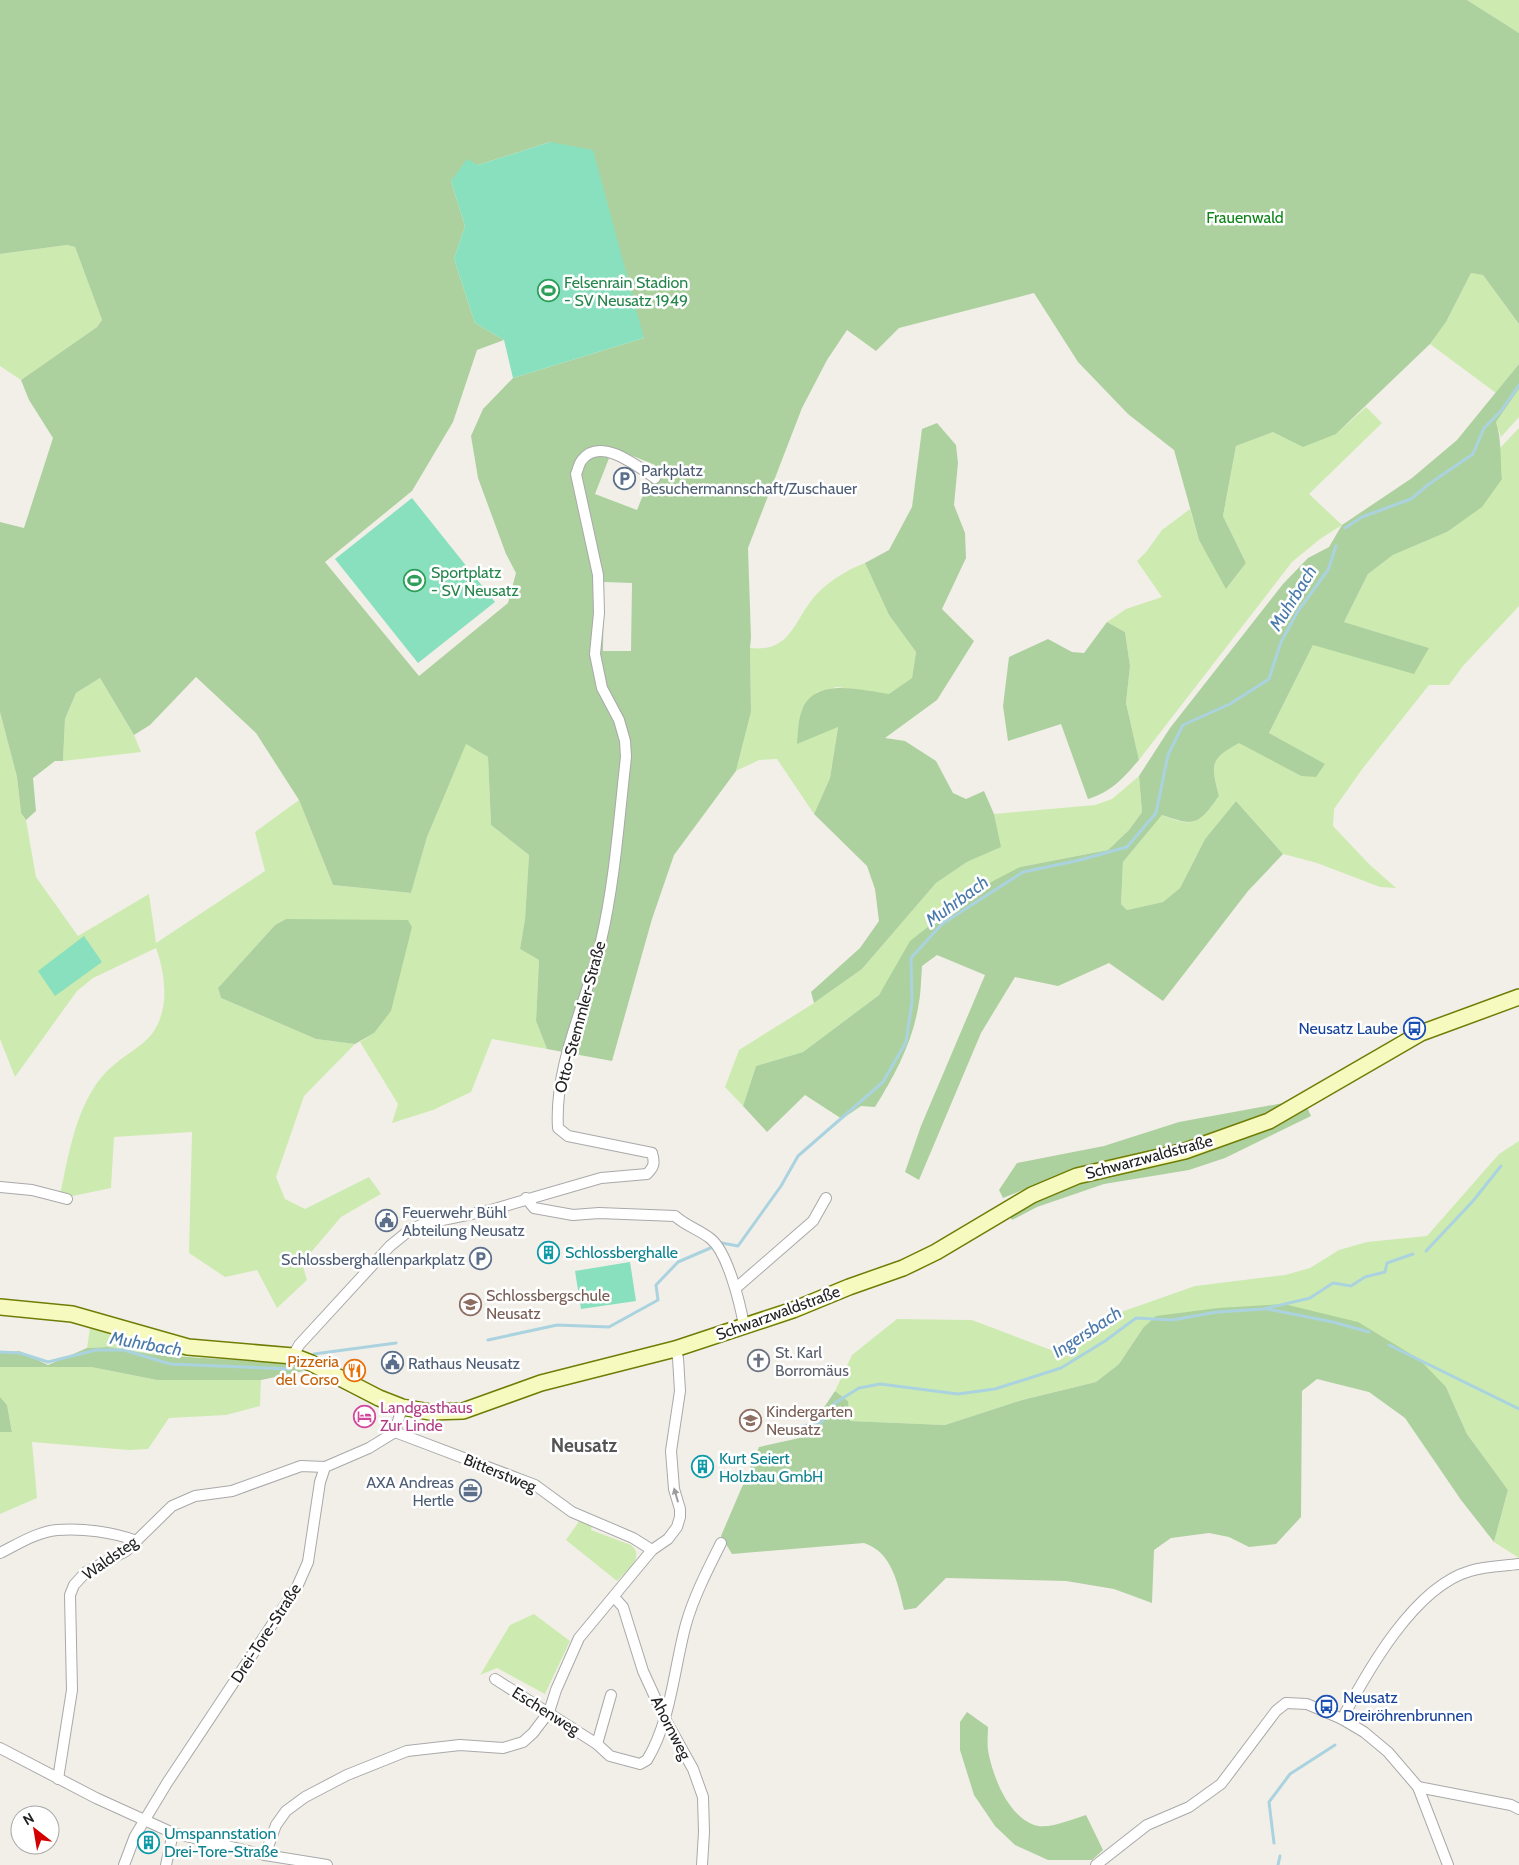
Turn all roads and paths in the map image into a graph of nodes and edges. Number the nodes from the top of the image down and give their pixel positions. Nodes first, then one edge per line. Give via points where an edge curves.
1 (655, 478) dead end
2 (1519, 997) edge
3 (0, 1186) edge
4 (526, 1198) junction
5 (826, 1198) dead end
6 (67, 1199) dead end
7 (736, 1288) junction
8 (0, 1307) edge
9 (744, 1325) junction
10 (675, 1349) junction
11 (293, 1356) junction
12 (402, 1407) junction
13 (395, 1432) junction
14 (325, 1467) junction
15 (137, 1541) junction
16 (721, 1543) dead end
17 (652, 1550) junction
18 (0, 1553) edge
19 (1519, 1564) edge
20 (614, 1597) junction
21 (495, 1680) dead end
22 (611, 1695) dead end
23 (549, 1712) junction
24 (664, 1717) junction
25 (1342, 1719) junction
26 (597, 1744) junction
27 (0, 1748) edge
28 (58, 1779) junction
29 (1418, 1787) junction
30 (1519, 1809) edge
31 (144, 1821) junction
32 (172, 1833) junction
33 (265, 1854) junction
34 (124, 1865) edge
35 (166, 1865) edge
36 (327, 1865) edge
37 (702, 1865) edge
38 (1096, 1865) edge
39 (1448, 1865) edge

1 - 4 street, Otto-Stemmler-Straße via 604,450 592,452 581,460 576,474 598,575 595,654 602,688 619,720 626,757 602,939 556,1103 558,1128 568,1136 652,1153 655,1162 647,1174 601,1178
2 - 9 main road, Schwarzwaldstraße via 1421,1033 1268,1121 1185,1151 1076,1176 1032,1195 903,1268
3 - 6 street
4 - 7 street via 534,1208 573,1215 675,1216 712,1240
4 - 11 street, Otto-Stemmler-Straße via 491,1210 423,1224 406,1232 299,1345
5 - 7 street via 813,1221
7 - 9 street
8 - 11 main road, Schwarzwaldstraße via 72,1314 188,1347
9 - 10 main road, Schwarzwaldstraße
10 - 12 main road, Schwarzwaldstraße via 541,1383 463,1411 430,1412
17 -> 10 street via 668,1539 680,1517 671,1451 680,1391
11 - 12 main road, Schwarzwaldstraße
12 - 13 street
13 - 14 street via 369,1448
13 - 17 street, Bitterstweg via 535,1485 572,1512 633,1538
14 - 15 street, Waldsteg via 301,1466 232,1491 195,1496 172,1506
14 - 31 street, Drei-Tore-Straße via 308,1562 297,1587
15 - 18 street via 116,1533 57,1530 30,1538
15 - 28 street, Waldsteg via 126,1551 86,1572 70,1595 72,1690
16 - 24 street, Eschenweg via 686,1624
17 - 20 street
19 - 25 street via 1469,1571 1433,1593 1397,1628
20 - 23 street via 579,1638
20 - 24 street, Ahornweg via 623,1607 643,1671
21 - 23 street, Eschenweg
22 - 26 street, Eschenweg
23 - 26 street, Eschenweg
23 - 33 street via 523,1742 503,1748 460,1745 407,1751 348,1775 305,1797 286,1811 276,1825
24 - 26 street, Eschenweg via 647,1760 640,1764 610,1756
24 - 37 street, Ahornweg via 693,1769 703,1797
25 - 29 street via 1388,1752
25 - 38 street via 1307,1704 1286,1703 1268,1720 1221,1784 1189,1807 1146,1825
27 - 28 street
28 - 31 street
29 - 30 street
29 - 39 street
31 - 32 street
31 - 34 street, Drei-Tore-Straße
32 - 33 street
32 - 35 street
33 - 36 street

